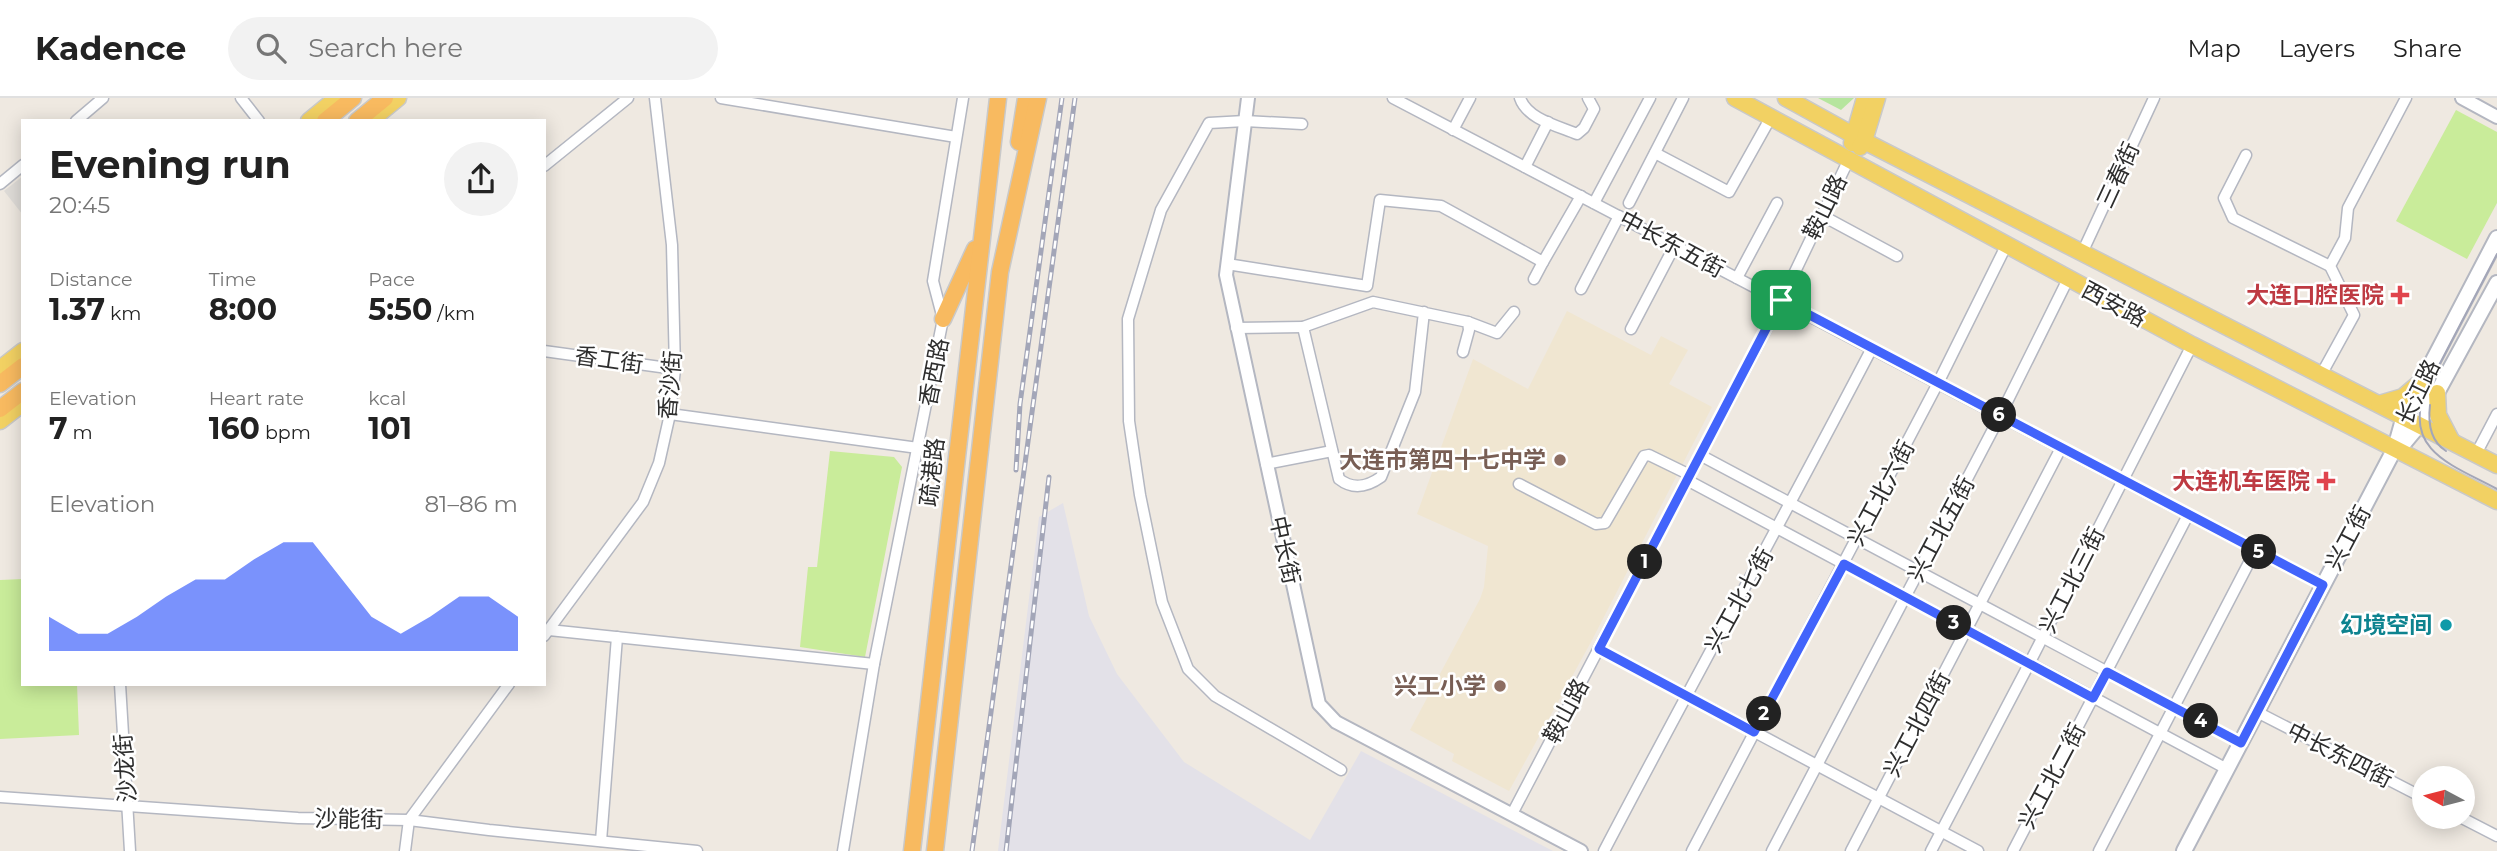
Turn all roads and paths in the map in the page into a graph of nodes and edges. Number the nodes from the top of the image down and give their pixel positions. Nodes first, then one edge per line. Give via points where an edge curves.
1 (103, 98) edge
2 (241, 98) edge
3 (337, 98) edge
4 (353, 98) edge
5 (385, 98) edge
6 (398, 98) edge
7 (628, 98) edge
8 (655, 98) edge
9 (721, 98) edge
10 (963, 98) edge
11 (998, 98) edge
12 (1026, 98) edge
13 (1038, 98) edge
14 (1248, 98) edge
15 (1393, 98) edge
16 (1470, 98) edge
17 (1520, 98) edge
18 (1588, 98) edge
19 (1650, 98) edge
20 (1683, 98) edge
21 (1735, 98) edge
22 (1786, 98) edge
23 (1865, 98) edge
24 (1877, 98) edge
25 (2154, 98) edge
26 (2406, 98) edge
27 (2462, 98) edge
28 (1771, 117) junction
29 (2497, 117) edge
30 (78, 119) edge
31 (257, 119) edge
32 (311, 119) edge
33 (327, 119) edge
34 (359, 119) edge
35 (372, 119) edge
36 (1245, 121) junction
37 (1548, 122) junction
38 (1302, 124) dead end
39 (1454, 130) junction
40 (956, 137) junction
41 (1859, 138) junction
42 (1655, 153) junction
43 (2246, 155) dead end
44 (1849, 159) junction
45 (546, 164) edge
46 (21, 167) edge
47 (1525, 167) junction
48 (0, 184) edge
49 (1581, 196) junction
50 (1594, 203) junction
51 (1629, 203) dead end
52 (1777, 203) dead end
53 (1821, 215) junction
54 (1619, 216) junction
55 (981, 233) junction
56 (2497, 238) edge
57 (2007, 244) junction
58 (1675, 245) junction
59 (2082, 253) junction
60 (1897, 256) dead end
61 (1543, 262) junction
62 (1227, 264) junction
63 (2330, 266) junction
64 (1000, 272) junction
65 (1737, 278) junction
66 (1534, 279) dead end
67 (2068, 279) junction
68 (2497, 283) edge
69 (1581, 289) dead end
70 (1781, 300) junction
71 (1424, 312) junction
72 (1514, 312) dead end
73 (943, 319) junction
74 (1468, 322) junction
75 (1303, 327) junction
76 (1236, 328) junction
77 (1631, 330) dead end
78 (2192, 345) junction
79 (1872, 348) junction
80 (546, 351) edge
81 (1463, 352) dead end
82 (21, 353) edge
83 (21, 368) edge
84 (0, 369) edge
85 (675, 369) junction
86 (2321, 375) junction
87 (2423, 380) junction
88 (1938, 383) junction
89 (0, 384) edge
90 (21, 393) edge
91 (2437, 393) junction
92 (2379, 404) junction
93 (21, 405) edge
94 (0, 409) edge
95 (670, 414) junction
96 (2497, 414) edge
97 (2000, 416) junction
98 (2404, 416) junction
99 (0, 421) edge
100 (2420, 424) junction
101 (2453, 442) junction
102 (918, 448) junction
103 (2061, 448) junction
104 (2395, 448) junction
105 (1332, 451) junction
106 (2476, 454) junction
107 (1700, 455) junction
108 (1266, 464) junction
109 (2497, 465) edge
110 (1688, 477) junction
111 (2122, 480) junction
112 (1519, 484) dead end
113 (2497, 501) edge
114 (1791, 503) junction
115 (2188, 515) junction
116 (1778, 529) junction
117 (1857, 538) junction
118 (2255, 551) junction
119 (1844, 564) junction
120 (1919, 570) junction
121 (2323, 585) junction
122 (1905, 597) junction
123 (1982, 604) junction
124 (1968, 631) junction
125 (547, 633) edge
126 (617, 637) junction
127 (2042, 637) junction
128 (1599, 649) junction
129 (874, 664) junction
130 (2029, 664) junction
131 (2107, 672) junction
132 (120, 686) edge
133 (508, 686) edge
134 (1686, 695) junction
135 (2093, 698) junction
136 (2174, 707) junction
137 (2257, 712) junction
138 (1754, 732) junction
139 (2160, 734) junction
140 (2241, 743) junction
141 (1817, 765) junction
142 (2227, 769) junction
143 (1341, 770) dead end
144 (2412, 792) edge
145 (0, 797) edge
146 (1878, 797) junction
147 (128, 806) junction
148 (1512, 814) junction
149 (409, 820) junction
150 (2475, 825) edge
151 (1941, 831) junction
152 (2497, 836) edge
153 (595, 844) edge
154 (130, 851) edge
155 (405, 851) edge
156 (697, 851) edge
157 (843, 851) edge
158 (912, 851) edge
159 (935, 851) edge
160 (1581, 851) edge
161 (1604, 851) edge
162 (1692, 851) edge
163 (1772, 851) edge
164 (1851, 851) edge
165 (1931, 851) edge
166 (1978, 851) edge
167 (2013, 851) edge
168 (2099, 851) edge
169 (2184, 851) edge

1 - 30 street
2 - 31 street
3 - 32 main road
4 - 33 highway
5 - 34 highway
6 - 35 main road
7 - 45 street
8 - 85 street, 香沙街 via 672,245
9 - 40 street
10 - 40 street, 香西路
11 - 55 highway, 疏港路
12 - 64 highway
13 - 64 highway
14 - 36 street, 中长街
15 - 39 street, 中长东五街
16 - 39 street
17 - 37 street via 1532,115
18 - 37 street via 1594,109 1577,134
19 - 50 street
20 - 42 street
21 - 28 main road, 西安路
22 - 41 main road, 西安路
23 - 41 main road, 鞍山路
24 - 41 main road, 鞍山路
25 - 59 street, 三春街
26 - 63 street via 2348,208 2345,238
27 - 29 street
28 - 42 street via 1730,192
28 - 44 main road, 西安路
36 - 38 street
36 - 62 street, 中长街
36 - 143 street via 1209,123 1161,210 1128,319 1129,421 1139,495 1162,602 1188,668 1215,696
37 - 47 street
39 - 47 street, 中长东五街
40 - 73 street, 香西路 via 933,281
41 - 44 main road, 鞍山路
41 - 59 main road, 西安路
42 - 51 street
43 - 63 street via 2224,198 2233,218
44 - 53 street, 鞍山路
44 - 57 main road, 西安路
46 - 48 street
47 - 49 street, 中长东五街
49 - 50 street, 中长东五街
49 - 61 street
50 - 54 street, 中长东五街
52 - 65 street
53 - 60 street
53 - 70 street, 鞍山路
54 - 58 street, 中长东五街
54 - 69 street
55 - 73 highway
55 - 158 highway, 疏港路
56 - 87 main road, 长江路
57 - 67 main road, 西安路
57 - 88 street, 兴工北六街
58 - 65 street, 中长东五街
58 - 77 street
59 - 86 main road, 西安路
61 - 62 street via 1441,206 1380,200 1367,286
61 - 66 street
62 - 76 street, 中长街
63 - 86 street via 2354,316
64 - 159 highway
65 - 70 street, 中长东五街
67 - 78 main road, 西安路
67 - 97 street, 兴工北五街
68 - 91 main road, 长江路
70 - 79 street, 中长东五街
70 - 107 street, 鞍山路
71 - 74 street
71 - 75 street via 1373,302
71 - 105 street via 1415,392 1381,477 1362,486 1347,485 1339,478
72 - 74 street via 1497,333
73 - 102 street, 香西路
74 - 81 street
75 - 76 street
75 - 105 street
76 - 108 street, 中长街
78 - 104 main road, 西安路
78 - 111 street, 兴工北三街
79 - 88 street, 中长东五街
79 - 114 street, 兴工北七街
80 - 85 street, 香工街
82 - 84 main road
83 - 89 highway
85 - 95 street, 香沙街
86 - 92 main road, 西安路
87 - 92 main road via 2403,397
87 - 98 main road, 长江路
88 - 97 street, 中长东五街
88 - 117 street, 兴工北六街
90 - 94 highway
91 - 100 main road, 长江路
91 - 101 main road via 2438,415
92 - 98 main road, 西安路
93 - 99 main road
95 - 102 street
95 - 125 street, 香沙街 via 659,463 643,502
96 - 106 street
97 - 103 street, 中长东五街
97 - 120 street, 兴工北五街
98 - 100 main road, 西安路
98 - 104 main road, 长江路
100 - 101 main road, 西安路
100 - 104 main road, 长江路
101 - 106 main road, 西安路
102 - 129 street, 香西路
103 - 111 street, 中长东五街
103 - 123 street, 兴工北四街
104 - 113 main road, 西安路
104 - 121 main road, 兴工街
105 - 108 street
106 - 109 main road, 西安路
107 - 110 street, 鞍山路
107 - 114 street
108 - 148 street, 中长街 via 1319,704 1336,722
110 - 112 street via 1644,456 1602,524
110 - 116 street
110 - 128 street, 鞍山路
111 - 115 street, 中长东五街
111 - 127 street, 兴工北三街
114 - 116 street, 兴工北七街
114 - 117 street
115 - 118 street, 中长东五街
115 - 131 street, 兴工北二街
116 - 119 street
116 - 134 street, 兴工北七街
117 - 119 street, 兴工北六街
117 - 120 street
118 - 121 street, 中长东五街
118 - 136 street
119 - 122 street
119 - 138 street, 兴工北六街
120 - 122 street, 兴工北五街
120 - 123 street
121 - 137 main road, 兴工街
122 - 124 street
122 - 141 street, 兴工北五街
123 - 124 street, 兴工北四街
123 - 127 street
124 - 130 street
124 - 146 street, 兴工北四街
125 - 126 street
126 - 129 street
126 - 153 street
127 - 130 street, 兴工北三街
127 - 131 street
128 - 134 street
128 - 148 street, 鞍山路
129 - 157 street, 香西路
130 - 135 street
130 - 151 street, 兴工北三街
131 - 135 street, 兴工北二街
131 - 136 street
132 - 147 street, 沙龙街
133 - 149 street
134 - 138 street
134 - 161 street, 兴工北七街
135 - 139 street
135 - 167 street, 兴工北二街
136 - 139 street
136 - 140 street
137 - 140 main road, 兴工街
137 - 144 street, 中长东四街
138 - 141 street
138 - 162 street, 兴工北六街
139 - 142 street
139 - 168 street
140 - 142 main road, 兴工街
141 - 146 street
141 - 163 street, 兴工北五街
142 - 169 main road, 兴工街
145 - 147 street, 沙能街
146 - 151 street
146 - 164 street, 兴工北四街
147 - 149 street, 沙能街 via 298,818
147 - 154 street, 沙龙街
148 - 160 street, 中长街
149 - 153 street, 沙能街
149 - 155 street
150 - 152 street
151 - 165 street, 兴工北三街
151 - 166 street
153 - 156 street, 沙能街

